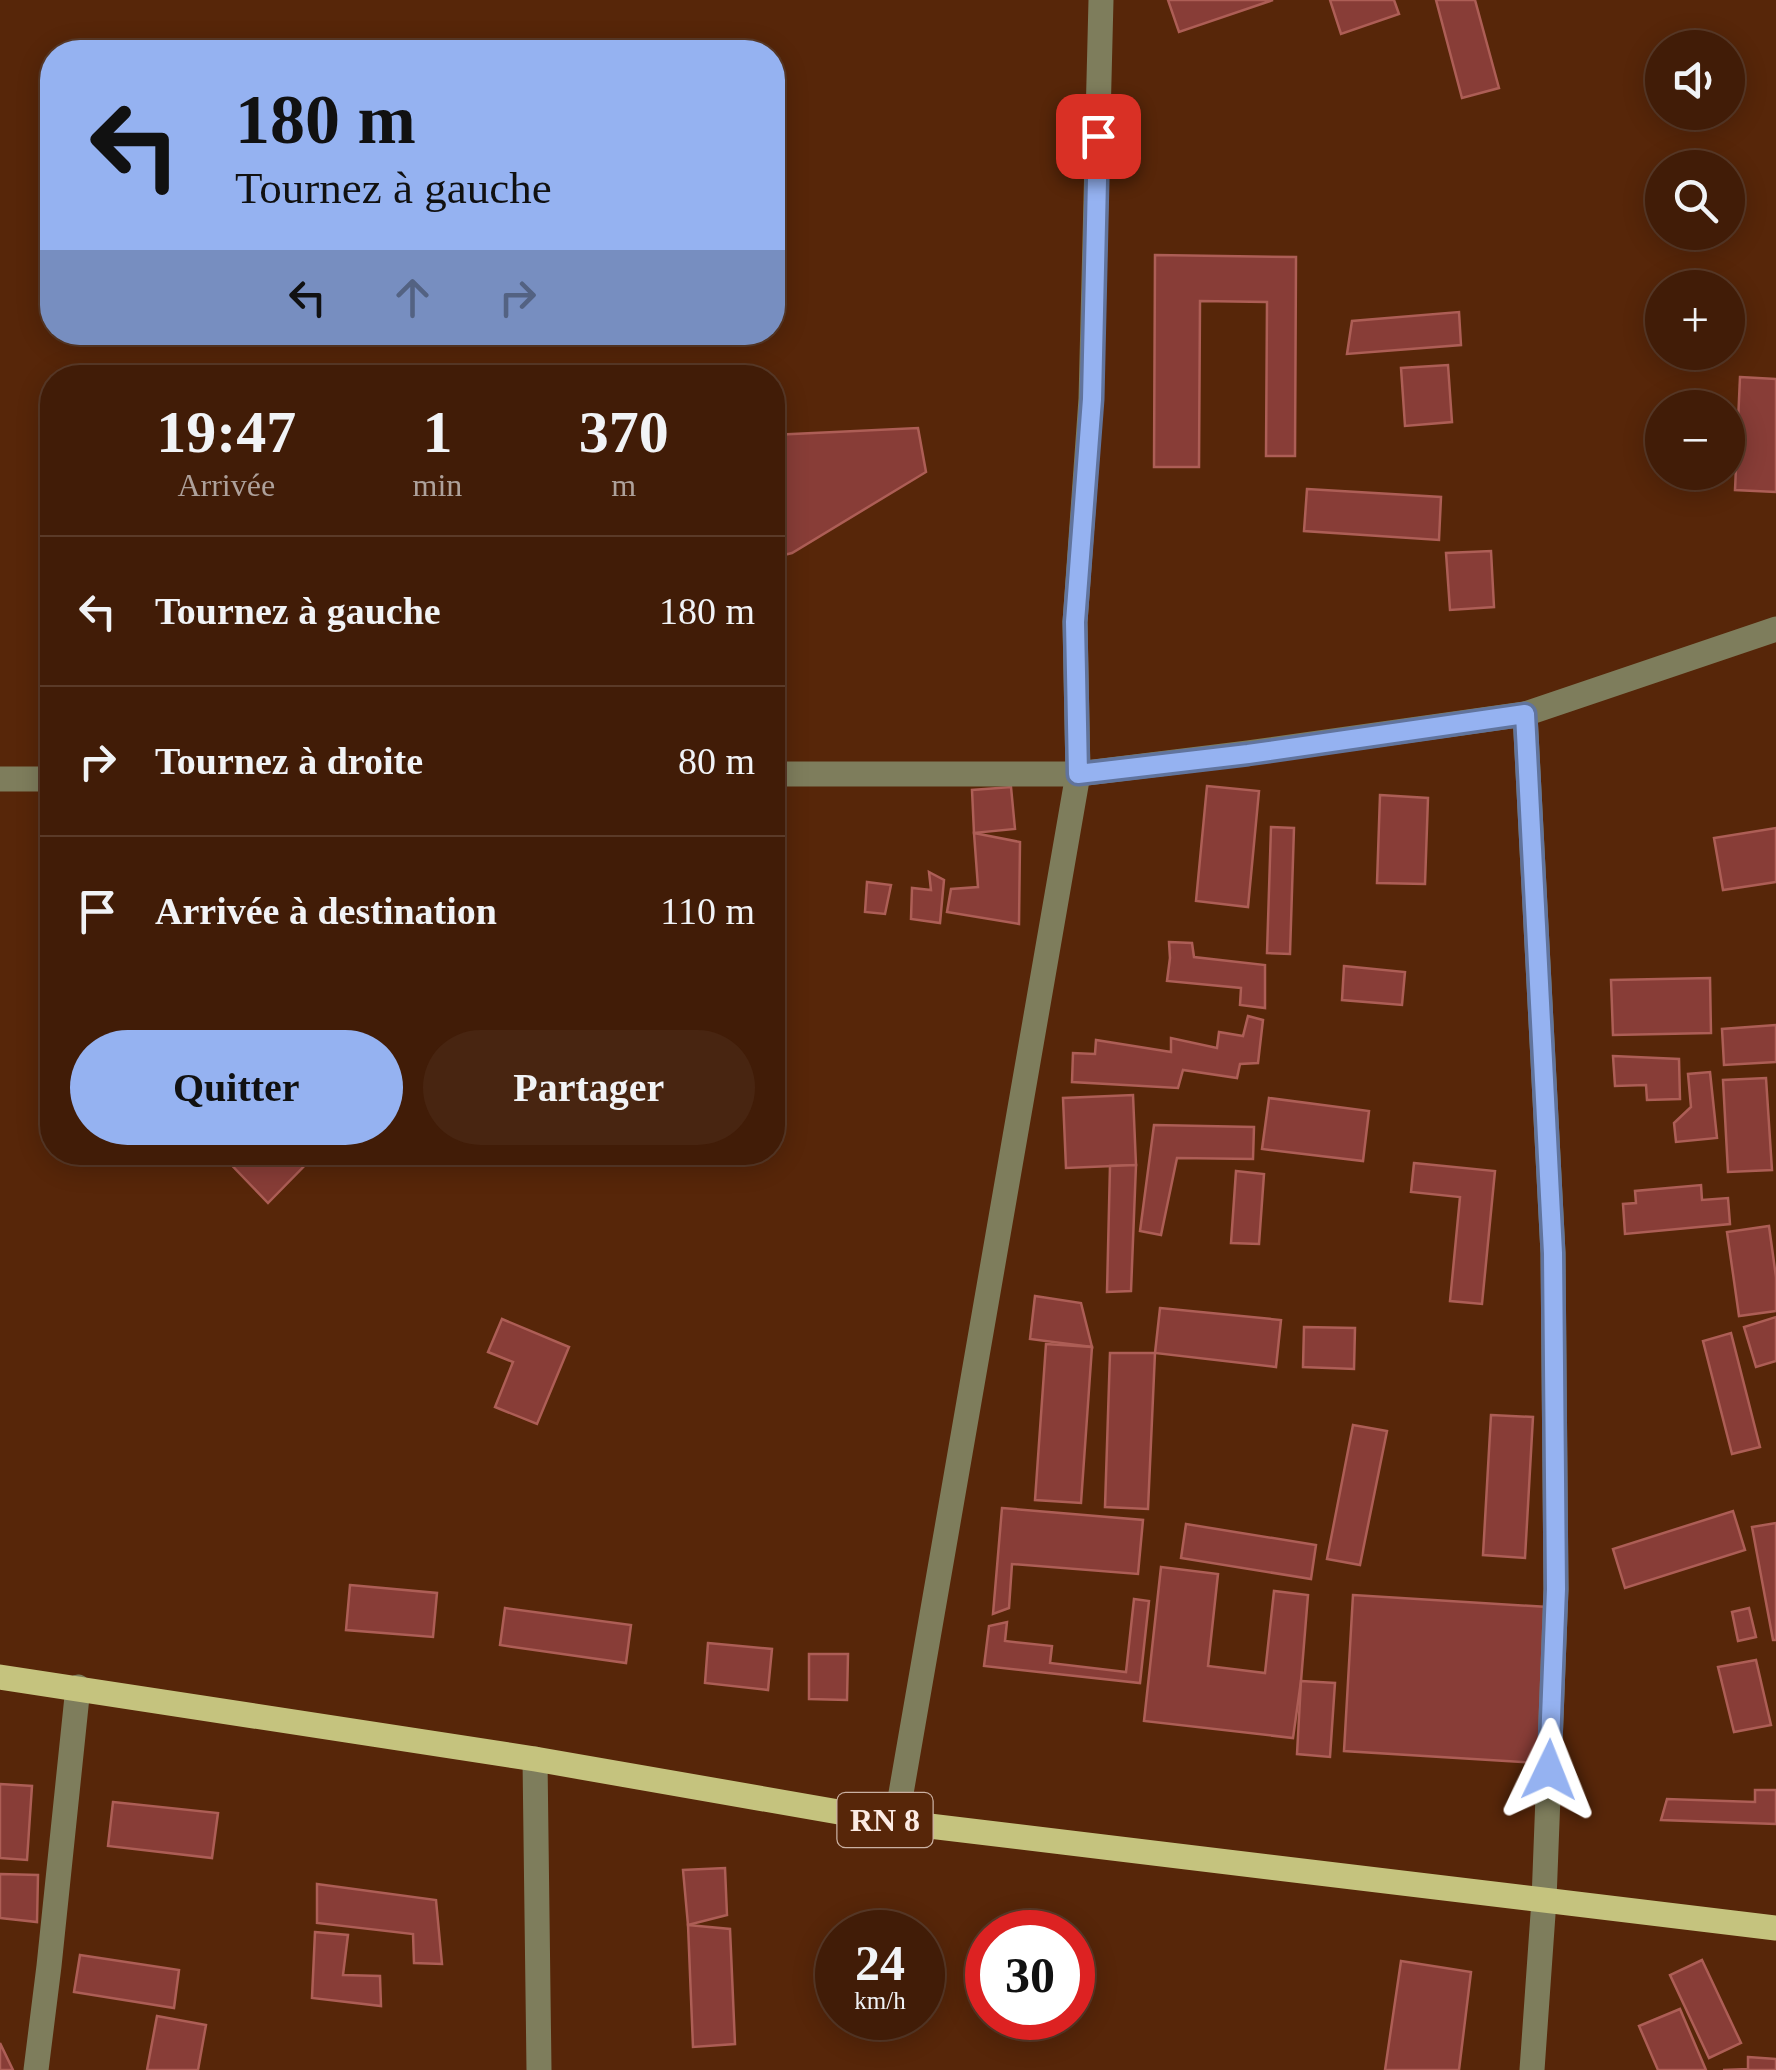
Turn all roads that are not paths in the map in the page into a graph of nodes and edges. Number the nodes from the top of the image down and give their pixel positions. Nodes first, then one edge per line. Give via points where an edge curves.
1 (1102, 0) edge
2 (1776, 629) edge
3 (1525, 714) junction
4 (785, 774) edge
5 (1078, 774) junction
6 (40, 778) edge
7 (0, 779) edge
8 (0, 1677) edge
9 (78, 1687) junction
10 (536, 1759) junction
11 (896, 1822) junction
12 (1544, 1900) junction
13 (1776, 1928) edge
14 (36, 2070) edge
15 (540, 2070) edge
16 (1532, 2070) edge

1 - 5 street via 1092,399 1075,622
2 - 3 street
3 - 5 street
3 - 12 street via 1553,1253 1556,1589
4 - 5 street
5 - 11 street
6 - 7 street
8 - 9 main road, RN 8
9 - 10 main road, RN 8
9 - 14 street
10 - 11 main road, RN 8
10 - 15 street
11 - 12 main road, RN 8
12 - 13 main road, RN 8
12 - 16 street

